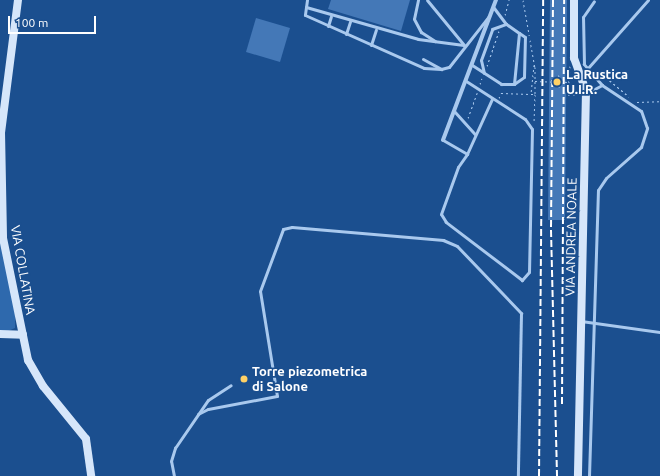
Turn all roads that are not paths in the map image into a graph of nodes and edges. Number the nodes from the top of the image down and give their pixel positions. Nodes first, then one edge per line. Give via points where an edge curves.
1 (18, 0) edge
2 (307, 0) edge
3 (418, 0) edge
4 (427, 0) edge
5 (496, 0) edge
6 (574, 0) edge
7 (648, 0) edge
8 (594, 1) dead end
9 (493, 6) junction
10 (306, 7) junction
11 (490, 15) junction
12 (331, 16) dead end
13 (350, 22) dead end
14 (506, 24) junction
15 (328, 26) junction
16 (376, 30) dead end
17 (519, 33) junction
18 (346, 34) junction
19 (436, 42) junction
20 (371, 45) junction
21 (464, 45) junction
22 (423, 59) dead end
23 (472, 65) junction
24 (441, 69) junction
25 (587, 69) junction
26 (484, 73) junction
27 (466, 81) junction
28 (514, 84) junction
29 (602, 84) junction
30 (586, 94) junction
31 (492, 99) junction
32 (3, 104) edge
33 (454, 111) junction
34 (475, 134) junction
35 (443, 140) joint
36 (467, 154) junction
37 (581, 322) junction
38 (595, 323) junction
39 (660, 332) edge
40 (0, 334) edge
41 (23, 335) junction
42 (231, 385) dead end
43 (198, 414) junction
44 (91, 476) edge
45 (174, 476) edge
46 (518, 476) edge
47 (578, 476) edge
48 (589, 476) edge

1 - 32 street, VIA COLLATINA
2 - 10 lane
3 - 19 lane via 414,19 421,32
4 - 21 lane
5 - 9 street
6 - 30 street, VIA ANDREA NOALE via 574,58
7 - 25 lane
8 - 25 lane via 583,17 582,58
9 - 11 street
9 - 14 lane
10 - 15 lane via 305,15
10 - 19 lane
11 - 21 lane
11 - 23 street
12 - 15 lane
13 - 18 lane
14 - 17 lane
14 - 26 lane via 492,29 482,55 481,65
15 - 18 lane
16 - 20 lane
17 - 28 lane
17 - 28 lane via 526,37 524,77
18 - 20 lane
19 - 21 lane
20 - 24 lane via 424,68
21 - 24 lane via 449,67
22 - 24 lane
23 - 26 lane
23 - 27 street
25 - 29 lane
26 - 28 lane via 506,86
27 - 31 lane
27 - 33 street
29 - 30 lane
29 - 38 lane via 641,111 647,128 641,147 606,178 598,190
30 - 37 street, VIA ANDREA NOALE
31 - 34 lane
31 - 36 lane via 525,119 532,129 528,272 524,280 519,279 441,216 458,167
32 - 41 street, VIA COLLATINA via 0,160 3,238
33 - 34 lane
33 - 35 street
34 - 36 lane
35 - 36 lane
37 - 38 lane
37 - 47 street, VIA ANDREA NOALE
38 - 39 lane
38 - 48 lane via 590,372
40 - 41 street
41 - 44 street, VIA COLLATINA via 36,376 86,439
42 - 43 lane via 210,398
43 - 45 lane via 172,454
43 - 46 lane via 208,409 277,396 260,293 283,229 292,227 443,240 457,246 521,313

